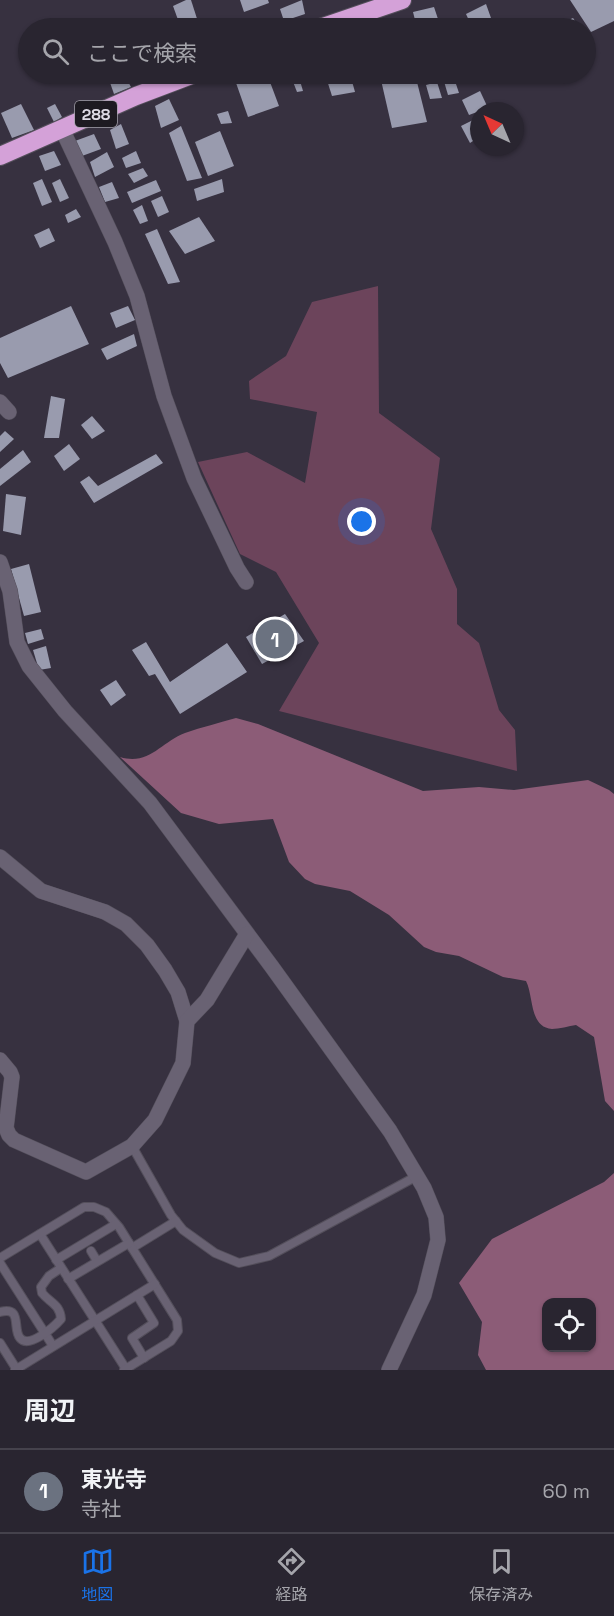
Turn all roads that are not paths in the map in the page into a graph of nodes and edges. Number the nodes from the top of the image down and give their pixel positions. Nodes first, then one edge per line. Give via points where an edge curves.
1 (402, 0) edge
2 (349, 18) edge
3 (170, 84) edge
4 (62, 129) junction
5 (0, 156) edge
6 (0, 562) edge
7 (246, 582) dead end
8 (0, 857) edge
9 (247, 934) junction
10 (187, 1021) junction
11 (0, 1060) edge
12 (4, 1134) edge
13 (132, 1146) junction
14 (417, 1176) junction
15 (176, 1221) junction
16 (116, 1224) junction
17 (40, 1234) junction
18 (79, 1234) dead end
19 (85, 1243) junction
20 (131, 1245) junction
21 (91, 1251) dead end
22 (0, 1258) edge
23 (97, 1261) junction
24 (0, 1263) edge
25 (59, 1264) junction
26 (68, 1279) junction
27 (155, 1284) junction
28 (137, 1295) junction
29 (0, 1312) edge
30 (95, 1321) junction
31 (45, 1333) junction
32 (0, 1343) edge
33 (53, 1346) junction
34 (144, 1358) junction
35 (16, 1370) edge
36 (125, 1370) edge
37 (388, 1370) edge

1 - 2 highway
3 - 4 highway, 288
4 - 5 highway, 288
4 - 7 street via 137,296 164,396 194,478
6 - 9 street via 10,591 17,642 29,666 150,803
8 - 10 street via 41,891 105,912 126,924 165,970 178,992
9 - 10 street via 207,1000
9 - 14 street via 390,1131
10 - 13 street via 183,1063 155,1120
11 - 12 street via 12,1077
12 - 13 street via 86,1172
13 - 15 lane
14 - 15 lane via 269,1256 238,1263 215,1253
14 - 37 street via 436,1217 438,1240 424,1295
15 - 20 lane
16 - 17 lane via 106,1212 84,1207
16 - 19 lane
16 - 20 lane
17 - 22 lane
17 - 25 lane
18 - 19 lane
19 - 25 lane
20 - 23 lane
20 - 27 lane
21 - 23 lane
23 - 26 lane
24 - 31 lane
25 - 26 lane
25 - 31 lane via 41,1287 61,1319
26 - 30 lane
27 - 28 lane
27 - 34 lane via 177,1320 178,1331 171,1341
28 - 30 lane
28 - 34 lane via 154,1323 132,1338
29 - 31 lane via 12,1312 20,1338 25,1341 31,1342
30 - 33 lane
30 - 36 lane
31 - 33 lane
32 - 35 lane
33 - 35 lane
34 - 36 lane

